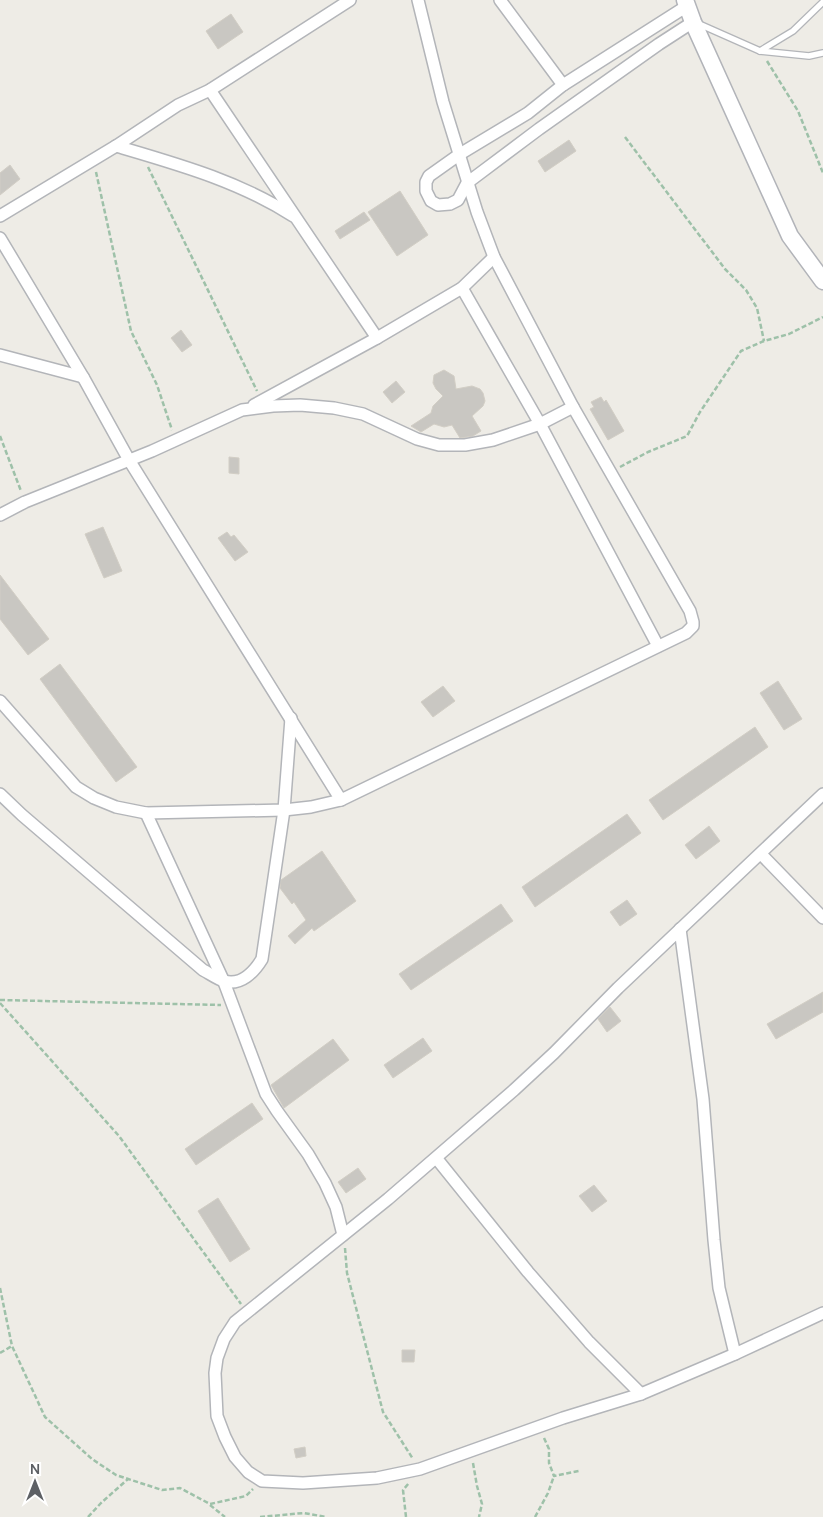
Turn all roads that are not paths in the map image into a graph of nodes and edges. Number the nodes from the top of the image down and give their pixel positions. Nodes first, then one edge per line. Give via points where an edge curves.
1 (350, 0) edge
2 (418, 0) edge
3 (500, 0) edge
4 (823, 2) edge
5 (686, 3) edge
6 (693, 22) junction
7 (760, 51) junction
8 (823, 54) edge
9 (563, 85) junction
10 (210, 90) junction
11 (116, 146) junction
12 (460, 154) junction
13 (468, 183) junction
14 (0, 216) edge
15 (296, 218) junction
16 (0, 238) edge
17 (494, 256) junction
18 (823, 281) edge
19 (462, 288) junction
20 (377, 338) junction
21 (0, 355) edge
22 (83, 377) junction
23 (573, 407) junction
24 (242, 410) junction
25 (540, 424) junction
26 (130, 460) junction
27 (0, 515) edge
28 (658, 646) junction
29 (0, 701) edge
30 (291, 718) junction
31 (0, 794) edge
32 (823, 794) edge
33 (341, 800) junction
34 (284, 810) junction
35 (146, 813) junction
36 (761, 854) junction
37 (823, 918) edge
38 (680, 929) junction
39 (224, 982) junction
40 (437, 1158) junction
41 (343, 1235) junction
42 (823, 1313) edge
43 (735, 1354) junction
44 (641, 1394) junction

1 - 10 street
2 - 12 street via 443,102
3 - 9 street
4 - 7 lane via 793,31
5 - 6 main road
5 - 9 street
6 - 7 lane
6 - 13 street via 600,85
6 - 18 main road via 790,236
7 - 8 lane via 809,56
9 - 12 street via 528,113
10 - 11 street via 178,106
10 - 15 street
11 - 14 street
11 - 15 street via 194,170 268,200
12 - 13 street
12 - 13 street via 429,176 426,191 431,201 438,205 450,204 458,200
13 - 17 street
15 - 20 street
16 - 22 street
17 - 19 street
17 - 23 street
19 - 20 street
19 - 25 street
20 - 24 street
21 - 22 street
22 - 26 street
23 - 25 street
23 - 28 street via 692,617 693,626 689,630
24 - 25 street via 300,405 334,408 363,414 399,432 439,445 493,440
24 - 26 street
25 - 28 street
26 - 27 street
26 - 30 street
28 - 33 street
29 - 35 street via 76,786 94,798
30 - 33 street
30 - 34 street
31 - 39 street via 203,970
32 - 36 street
33 - 34 street
34 - 35 street
34 - 39 street via 262,959 248,977
35 - 39 street
36 - 37 street
36 - 38 street
38 - 40 street via 554,1053
38 - 43 street via 703,1099 719,1288
39 - 41 street via 266,1094 324,1183 336,1207
40 - 41 street
40 - 44 street via 528,1272 589,1342
41 - 44 street via 235,1322 217,1358 217,1416 235,1457 248,1472 262,1481 338,1481 377,1478 420,1469
42 - 43 street
43 - 44 street

